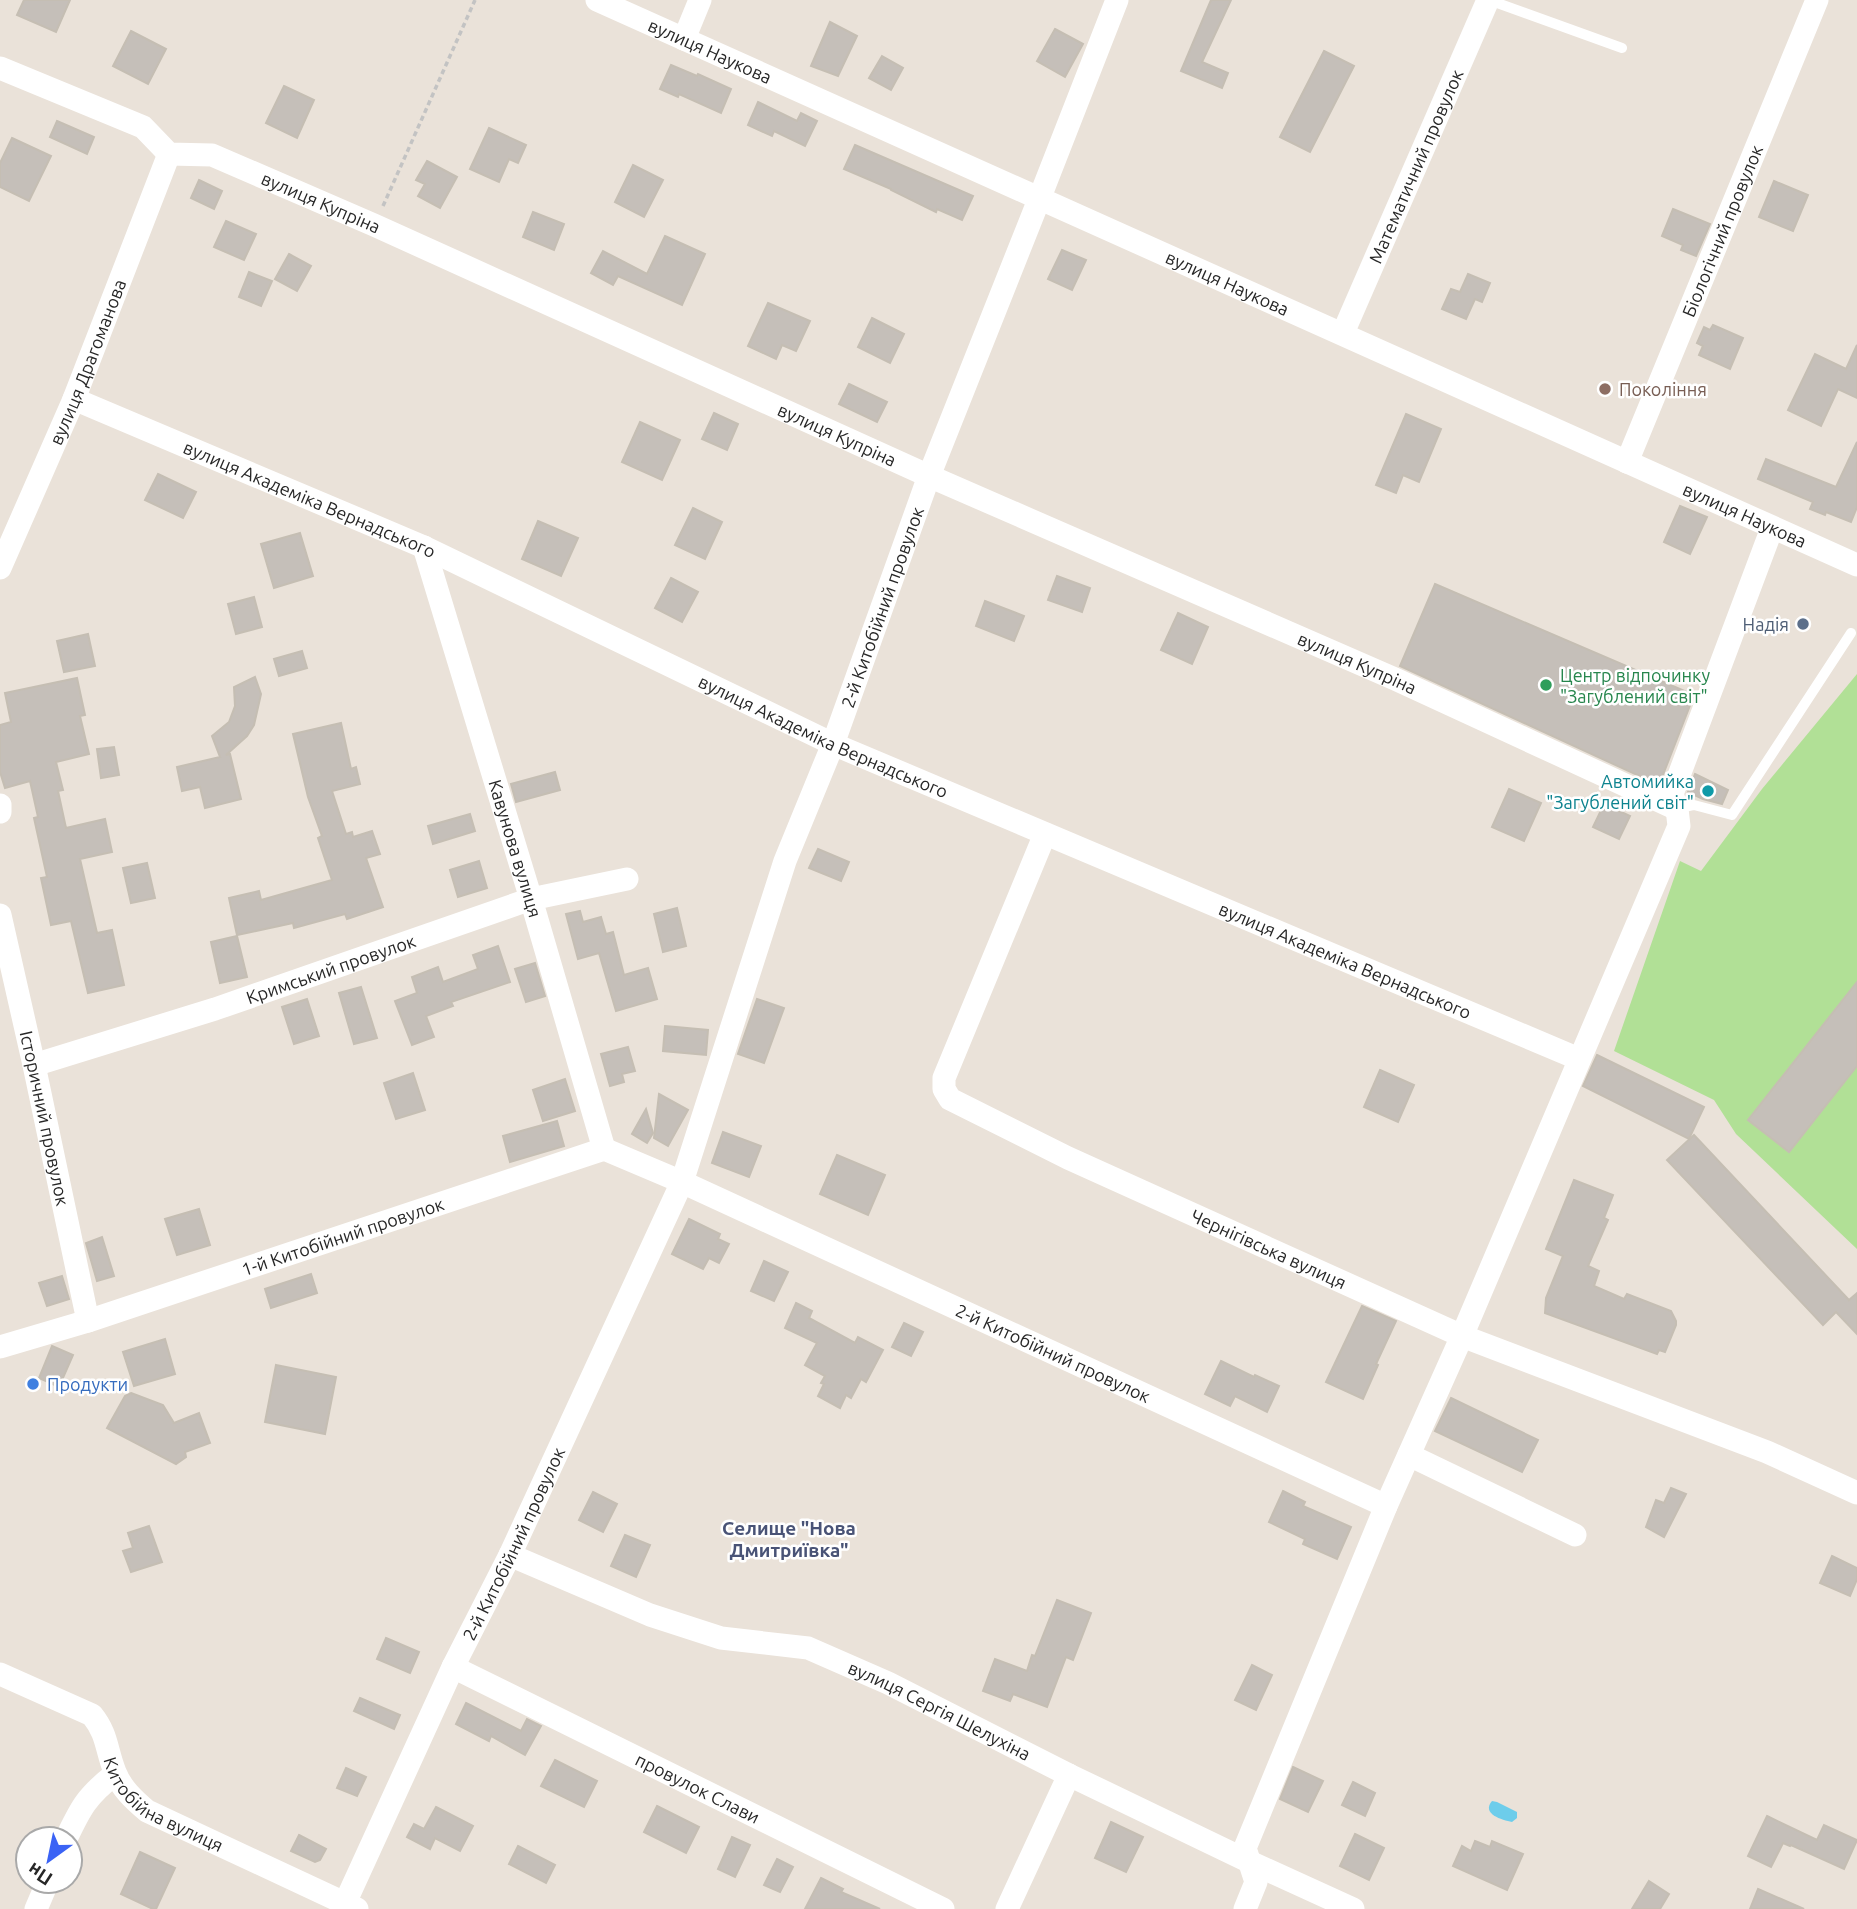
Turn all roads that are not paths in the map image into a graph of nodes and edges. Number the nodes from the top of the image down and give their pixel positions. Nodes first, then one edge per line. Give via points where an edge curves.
1 (597, 0) edge
2 (700, 0) edge
3 (1117, 0) edge
4 (1488, 0) edge
5 (1817, 0) edge
6 (684, 39) junction
7 (1622, 48) dead end
8 (0, 68) edge
9 (169, 154) junction
10 (1040, 197) junction
11 (1343, 334) junction
12 (74, 399) junction
13 (1628, 462) junction
14 (929, 476) junction
15 (1772, 528) junction
16 (424, 547) junction
17 (1857, 565) edge
18 (0, 568) edge
19 (1851, 633) dead end
20 (833, 744) junction
21 (0, 805) edge
22 (1677, 809) junction
23 (0, 812) edge
24 (1045, 834) junction
25 (627, 879) dead end
26 (531, 899) junction
27 (0, 915) edge
28 (1579, 1059) junction
29 (34, 1065) junction
30 (604, 1149) junction
31 (682, 1182) junction
32 (88, 1321) junction
33 (1462, 1336) junction
34 (0, 1347) edge
35 (1409, 1455) junction
36 (1857, 1493) edge
37 (1386, 1506) junction
38 (1575, 1535) dead end
39 (510, 1555) junction
40 (453, 1667) junction
41 (0, 1674) edge
42 (115, 1774) junction
43 (1069, 1775) junction
44 (72, 1825) edge
45 (1250, 1862) junction
46 (351, 1906) edge
47 (943, 1909) edge
48 (1006, 1909) edge
49 (1245, 1909) edge
50 (1353, 1909) edge

1 - 6 street, вулиця Наукова
2 - 6 street
3 - 10 street, 2-й Китобійний провулок
4 - 7 lane
4 - 11 street, Математичний провулок
5 - 13 street, Біологічний провулок
6 - 10 street, вулиця Наукова
8 - 9 street via 143,127
9 - 12 street, вулиця Драгоманова
9 - 14 street, вулиця Купріна via 212,155
10 - 11 street, вулиця Наукова
10 - 14 street, 2-й Китобійний провулок
11 - 13 street, вулиця Наукова
12 - 16 street, вулиця Академіка Вернадського
12 - 18 street, вулиця Драгоманова
13 - 15 street, вулиця Наукова
14 - 20 street, 2-й Китобійний провулок
14 - 22 street, вулиця Купріна via 1395,679
15 - 17 street, вулиця Наукова
15 - 22 street via 1672,794
16 - 20 street, вулиця Академіка Вернадського
16 - 26 street, Кавунова вулиця
19 - 22 lane via 1732,815 1695,805
20 - 24 street, вулиця Академіка Вернадського
20 - 31 street, 2-й Китобійний провулок via 785,861
21 - 23 street
22 - 28 street via 1679,826
24 - 28 street, вулиця Академіка Вернадського
24 - 33 street, Чернігівська вулиця via 944,1077 950,1099 1068,1158
25 - 26 street, Кримський провулок
26 - 29 street, Кримський провулок via 215,1009
26 - 30 street, Кавунова вулиця
27 - 29 street, Історичний провулок
28 - 33 street
29 - 32 street, Історичний провулок
30 - 31 street
30 - 32 street, 1-й Китобійний провулок
31 - 37 street, 2-й Китобійний провулок
31 - 39 street, 2-й Китобійний провулок
32 - 34 street, 1-й Китобійний провулок
33 - 35 street
33 - 36 street, Чернігівська вулиця via 1768,1452
35 - 37 street
35 - 38 street
37 - 45 street via 1245,1848
39 - 40 street, 2-й Китобійний провулок
39 - 43 street, вулиця Сергія Шелухіна via 650,1615 721,1638 808,1648 888,1683
40 - 46 street, 2-й Китобійний провулок
40 - 47 street, провулок Слави
41 - 42 street, Китобійна вулиця via 92,1715 106,1738
42 - 44 street via 95,1791
42 - 46 street, Китобійна вулиця via 147,1811
43 - 45 street, вулиця Сергія Шелухіна
43 - 48 street
45 - 49 street via 1256,1882
45 - 50 street, вулиця Сергія Шелухіна

